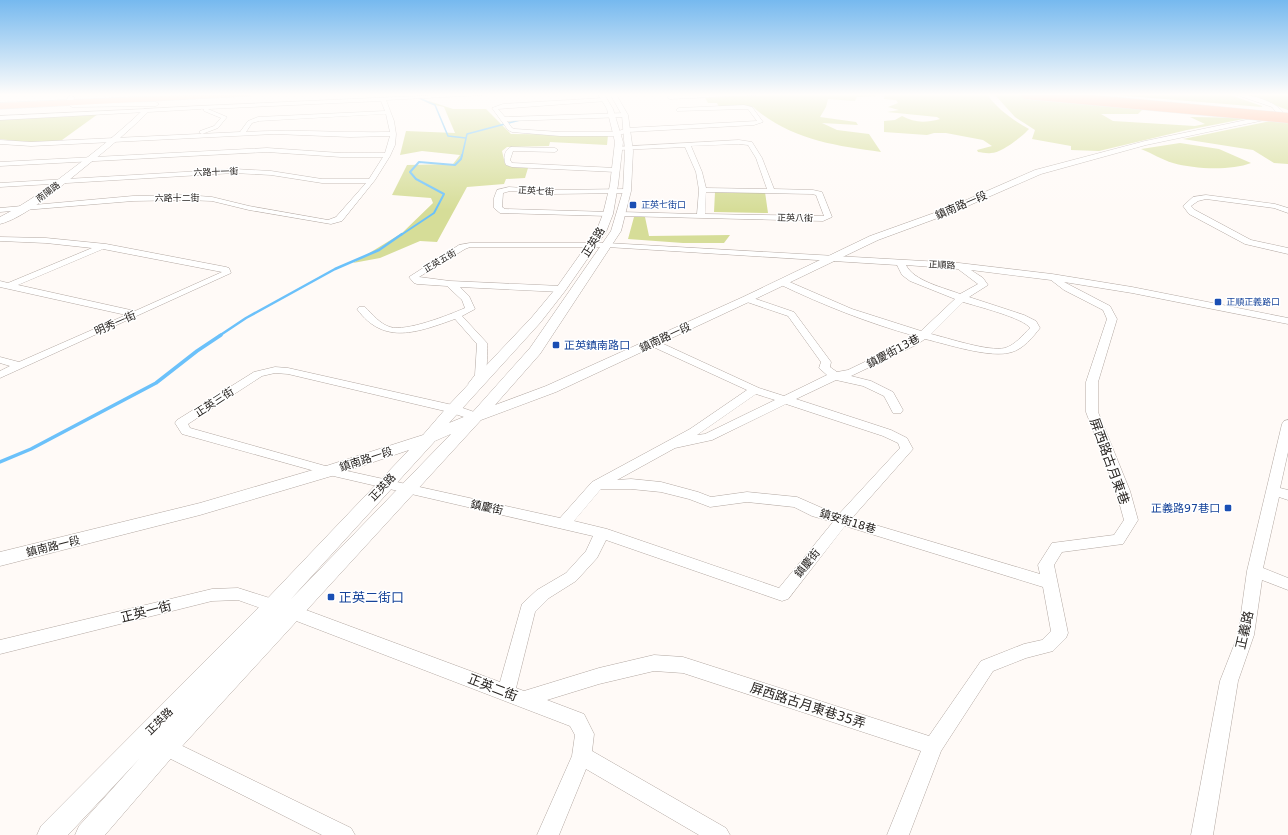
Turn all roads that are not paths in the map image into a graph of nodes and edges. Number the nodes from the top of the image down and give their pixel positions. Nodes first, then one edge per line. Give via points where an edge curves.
1 (121, 133) edge
2 (201, 133) edge
3 (242, 133) edge
4 (299, 133) edge
5 (567, 133) edge
6 (627, 133) edge
7 (1194, 133) edge
8 (393, 134) joint
9 (617, 134) joint
10 (181, 137) junction
11 (112, 141) junction
12 (0, 142) edge
13 (148, 145) dead end
14 (688, 146) junction
15 (619, 148) junction
16 (629, 148) junction
17 (555, 150) dead end
18 (122, 151) dead end
19 (386, 155) junction
20 (89, 158) junction
21 (0, 164) edge
22 (616, 170) junction
23 (62, 181) junction
24 (370, 181) junction
25 (0, 185) edge
26 (703, 190) junction
27 (771, 190) junction
28 (612, 191) junction
29 (627, 191) junction
30 (25, 208) junction
31 (0, 210) edge
32 (1288, 211) edge
33 (608, 214) junction
34 (621, 214) junction
35 (701, 216) junction
36 (0, 221) edge
37 (0, 239) edge
38 (599, 245) junction
39 (100, 247) junction
40 (1288, 250) edge
41 (832, 259) junction
42 (901, 263) junction
43 (959, 266) junction
44 (1052, 277) junction
45 (782, 282) junction
46 (450, 284) junction
47 (5, 285) edge
48 (0, 289) edge
49 (561, 289) junction
50 (961, 298) junction
51 (747, 299) junction
52 (362, 310) dead end
53 (136, 314) junction
54 (457, 316) junction
55 (1288, 321) edge
56 (922, 336) junction
57 (653, 343) junction
58 (0, 360) edge
59 (20, 366) junction
60 (0, 374) edge
61 (835, 376) junction
62 (755, 390) junction
63 (786, 400) junction
64 (453, 409) junction
65 (897, 410) dead end
66 (476, 417) junction
67 (1288, 425) edge
68 (429, 438) junction
69 (669, 445) junction
70 (329, 471) junction
71 (385, 484) junction
72 (597, 485) junction
73 (407, 490) junction
74 (1272, 490) junction
75 (1288, 495) edge
76 (842, 520) junction
77 (564, 523) junction
78 (602, 533) junction
79 (0, 559) edge
80 (1255, 571) junction
81 (1048, 583) junction
82 (1288, 584) edge
83 (273, 606) junction
84 (292, 612) junction
85 (0, 648) edge
86 (506, 692) junction
87 (524, 700) junction
88 (144, 737) junction
89 (933, 746) junction
90 (166, 747) junction
91 (582, 756) junction
92 (50, 835) edge
93 (88, 835) edge
94 (344, 835) edge
95 (548, 835) edge
96 (719, 835) edge
97 (898, 835) edge
98 (1202, 835) edge

1 - 11 street, 南陽路
2 - 10 street
3 - 10 street
4 - 8 street via 350,136
5 - 9 street
6 - 16 street, 正英路
7 - 41 street, 鎮南路一段 via 1145,143 1038,172 951,210 874,238
8 - 19 street
9 - 15 street, 正英路
10 - 11 street
10 - 13 street
11 - 12 street via 31,144
11 - 20 street, 南陽路
14 - 16 street
14 - 26 street via 699,172
14 - 27 street via 750,142
15 - 16 street
15 - 22 street, 正英路
16 - 29 street, 正英路
17 - 22 street via 511,149 506,160 512,165
18 - 20 street
19 - 20 street via 267,150
19 - 24 street
20 - 21 street
20 - 23 street, 南陽路
22 - 28 street, 正英路
23 - 24 street, 六路十一街 via 234,171 271,173 322,181
23 - 25 street, 六路十一街
23 - 30 street, 南陽路
24 - 30 street, 六路十二街 via 339,219 328,222 196,198 163,197
26 - 27 street, 正英八街
26 - 35 street
27 - 35 street, 正英八街 via 819,194 828,217 823,219
28 - 29 street, 正英七街
28 - 33 street, 正英路
28 - 33 street, 正英七街 via 551,192 509,189 500,192 498,198 498,208 503,211
29 - 34 street, 正英路
30 - 31 street, 六路十二街
30 - 36 street, 南陽路
32 - 40 street via 1275,206 1206,198 1196,199 1187,206 1192,212 1248,242
33 - 38 street, 正英路
34 - 35 street, 正英八街
34 - 38 street, 正英路 via 616,231
37 - 39 street via 80,243
38 - 41 street, 正順路
38 - 46 street, 正英五街 via 470,245 462,247 413,277 417,281
38 - 49 street, 正英路
38 - 66 street, 正英路 via 535,351
39 - 47 street
39 - 53 street, 明秀一街 via 226,270 228,273
41 - 42 street, 正順路
41 - 45 street, 鎮南路一段
42 - 43 street, 正順路
42 - 50 street via 905,273 913,279
43 - 44 street, 正順路
43 - 50 street, 鎮慶街13巷 via 980,280 983,285
44 - 55 street, 正順路 via 1178,298
44 - 81 street, 屏西路古月東巷 via 1067,288 1107,308 1112,319 1092,382 1092,412 1123,491 1131,520 1118,540 1057,547 1046,565
45 - 51 street, 鎮南路一段
45 - 56 street via 822,302
46 - 49 street, 正英五街
46 - 54 street via 470,304 470,309
47 - 48 street
47 - 53 street
49 - 64 street, 正英路 via 536,320
50 - 56 street, 鎮慶街13巷
50 - 56 street via 1021,317 1032,322 1035,328 1017,346 999,351
51 - 57 street, 鎮南路一段
51 - 61 street via 793,315 826,362 824,368
52 - 54 street via 387,330 400,332
53 - 59 street, 明秀一街
54 - 64 street via 482,342 482,360 480,375
56 - 61 street, 鎮慶街13巷 via 851,373
57 - 62 street, 鎮慶街
57 - 66 street, 鎮南路一段 via 551,389
58 - 59 street
59 - 60 street, 明秀一街
61 - 63 street, 鎮慶街13巷
61 - 65 street via 867,383 889,394
62 - 63 street, 鎮慶街
62 - 69 street via 694,432
63 - 69 street, 鎮慶街13巷 via 708,437
63 - 76 street, 鎮慶街 via 887,432 903,441 907,449
64 - 66 street, 正英三街
64 - 68 street, 正英路
64 - 70 street, 正英三街 via 275,370 258,374 181,423 186,431
66 - 68 street, 鎮南路一段
66 - 73 street, 正英路
67 - 74 street, 正義路
68 - 70 street, 鎮南路一段
68 - 71 street, 正英路
69 - 72 street
70 - 71 street, 正英三街
70 - 79 street, 鎮南路一段 via 200,509
71 - 73 street, 正英三街
71 - 83 street, 正英路
72 - 76 street, 鎮安街18巷 via 631,484 661,487 693,494 710,502 747,497 797,502
72 - 77 street
73 - 77 street, 鎮慶街
73 - 84 street, 正英路
74 - 75 street
74 - 80 street, 正義路
76 - 78 street, 鎮慶街 via 782,595
76 - 81 street, 鎮安街18巷
77 - 78 street, 鎮慶街
78 - 86 street via 592,554 571,576 542,594 528,609
80 - 82 street
80 - 98 street, 正義路 via 1246,635 1229,681
81 - 89 street, 屏西路古月東巷 via 1060,633 1047,646 1024,651 987,666
83 - 84 street, 正英一街
83 - 85 street, 正英一街 via 238,594 212,595
83 - 88 street, 正英路
84 - 86 street, 正英二街
84 - 90 street, 正英路
86 - 87 street, 正英二街
87 - 89 street, 屏西路古月東巷35弄 via 600,676 654,663 683,665
87 - 91 street, 正英二街 via 577,720 585,734
88 - 90 street
88 - 92 street, 正英路
89 - 97 street, 屏西路古月東巷
90 - 93 street, 正英路
90 - 94 street
91 - 95 street, 正英二街
91 - 96 street

